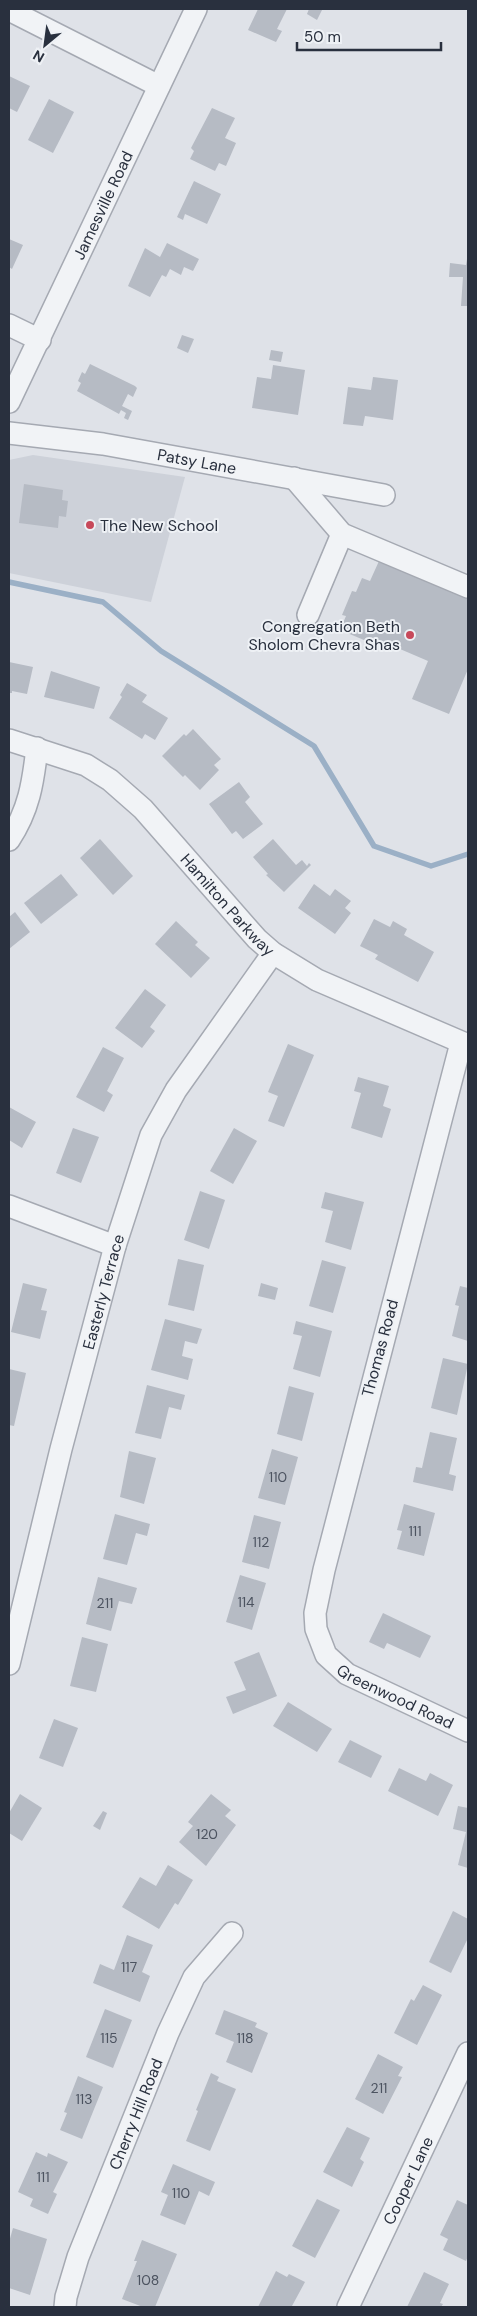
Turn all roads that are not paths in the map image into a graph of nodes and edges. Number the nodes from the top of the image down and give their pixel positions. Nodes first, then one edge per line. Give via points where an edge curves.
1 (196, 9) edge
2 (9, 10) edge
3 (159, 86) junction
4 (9, 325) edge
5 (40, 340) junction
6 (9, 402) edge
7 (9, 433) edge
8 (294, 478) junction
9 (384, 495) dead end
10 (342, 534) junction
11 (468, 587) edge
12 (308, 615) dead end
13 (9, 740) edge
14 (37, 748) junction
15 (9, 840) edge
16 (273, 952) junction
17 (464, 1044) edge
18 (9, 1206) edge
19 (116, 1246) junction
20 (326, 1655) joint
21 (9, 1664) edge
22 (468, 1731) edge
23 (232, 1933) dead end
24 (468, 2053) edge
25 (65, 2307) edge
26 (348, 2307) edge

1 - 3 street, Jamesville Road
2 - 3 street
3 - 5 street, Jamesville Road
4 - 5 street
5 - 6 street, Jamesville Road
7 - 8 street, Patsy Lane via 103,444
8 - 9 street, Patsy Lane
8 - 10 street
10 - 11 street
10 - 12 street
13 - 14 street, Hamilton Parkway
14 - 15 street via 31,793 19,825
14 - 16 street, Hamilton Parkway via 86,765 117,786 143,809 257,939
16 - 17 street, Hamilton Parkway via 317,980
16 - 19 street, Easterly Terrace via 176,1090 151,1136
17 - 20 street, Thomas Road via 324,1570 315,1613 316,1629
18 - 19 street
19 - 21 street, Easterly Terrace via 61,1449
20 - 22 street, Greenwood Road via 347,1674
23 - 25 street, Cherry Hill Road via 194,1977 168,2033 78,2257
24 - 26 street, Cooper Lane

